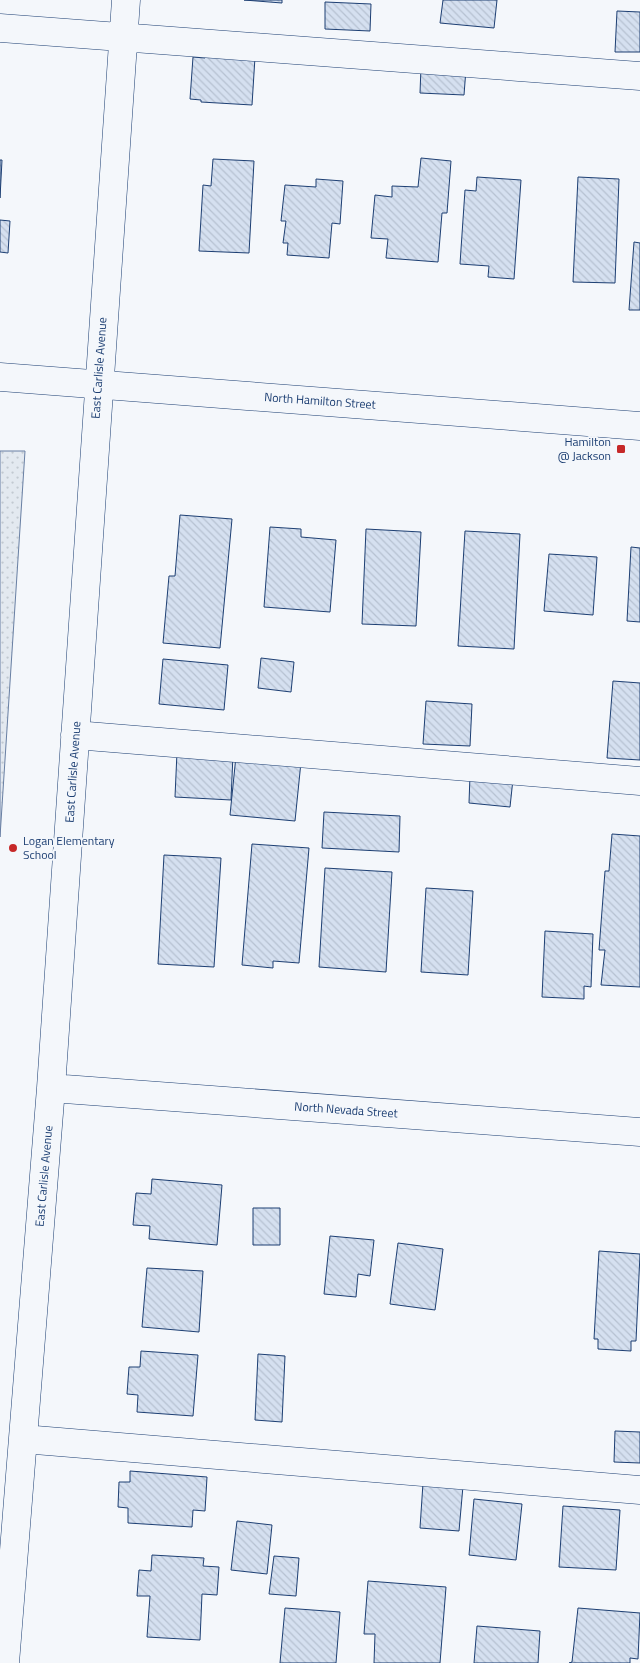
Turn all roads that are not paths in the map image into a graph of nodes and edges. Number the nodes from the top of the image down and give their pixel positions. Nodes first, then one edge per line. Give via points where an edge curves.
1 (126, 0) edge
2 (0, 28) edge
3 (123, 37) junction
4 (640, 76) edge
5 (0, 377) edge
6 (98, 384) junction
7 (640, 426) edge
8 (76, 735) junction
9 (640, 781) edge
10 (52, 1088) junction
11 (640, 1132) edge
12 (23, 1439) junction
13 (640, 1490) edge
14 (5, 1663) edge

1 - 3 street, East Carlisle Avenue
2 - 3 street
3 - 4 street
3 - 6 street, East Carlisle Avenue
5 - 6 street, North Hamilton Street
6 - 7 street, North Hamilton Street
6 - 8 street, East Carlisle Avenue
8 - 9 street
8 - 10 street, East Carlisle Avenue
10 - 11 street, North Nevada Street
10 - 12 street, East Carlisle Avenue
12 - 13 street
12 - 14 street, East Carlisle Avenue

